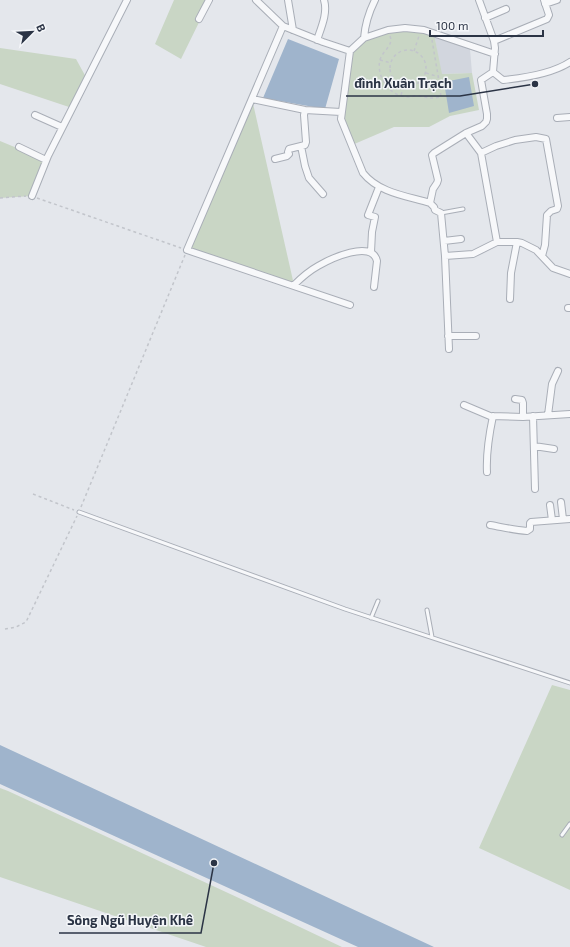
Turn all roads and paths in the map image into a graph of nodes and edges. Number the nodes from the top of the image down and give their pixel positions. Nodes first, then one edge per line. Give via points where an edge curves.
1 (127, 0) edge
2 (209, 0) edge
3 (256, 0) edge
4 (288, 0) edge
5 (324, 0) edge
6 (375, 0) edge
7 (479, 0) edge
8 (557, 0) edge
9 (544, 2) edge
10 (506, 9) dead end
11 (485, 18) junction
12 (199, 20) dead end
13 (283, 26) junction
14 (293, 30) junction
15 (388, 30) junction
16 (421, 30) junction
17 (430, 32) junction
18 (364, 38) junction
19 (317, 40) junction
20 (494, 41) junction
21 (350, 51) junction
22 (414, 51) junction
23 (495, 54) junction
24 (380, 60) junction
25 (570, 62) edge
26 (391, 63) junction
27 (493, 72) junction
28 (426, 73) junction
29 (439, 77) junction
30 (404, 86) junction
31 (401, 96) junction
32 (252, 98) junction
33 (305, 110) junction
34 (341, 112) junction
35 (35, 115) dead end
36 (570, 116) edge
37 (557, 118) dead end
38 (62, 127) junction
39 (466, 133) junction
40 (301, 146) junction
41 (19, 147) dead end
42 (481, 153) junction
43 (275, 159) dead end
44 (46, 160) junction
45 (379, 187) junction
46 (323, 194) dead end
47 (32, 196) junction
48 (0, 198) edge
49 (430, 203) junction
50 (463, 209) dead end
51 (441, 213) junction
52 (461, 239) dead end
53 (444, 240) junction
54 (497, 242) junction
55 (517, 242) junction
56 (187, 250) junction
57 (371, 252) junction
58 (445, 256) junction
59 (542, 256) junction
60 (570, 274) edge
61 (294, 285) junction
62 (374, 287) dead end
63 (510, 299) dead end
64 (350, 304) dead end
65 (448, 336) junction
66 (476, 336) dead end
67 (449, 349) dead end
68 (558, 371) dead end
69 (515, 399) dead end
70 (464, 405) dead end
71 (570, 414) edge
72 (548, 415) junction
73 (493, 416) junction
74 (533, 416) junction
75 (523, 417) junction
76 (534, 446) junction
77 (554, 449) dead end
78 (487, 472) dead end
79 (535, 489) dead end
80 (33, 494) dead end
81 (561, 502) dead end
82 (550, 506) dead end
83 (79, 512) junction
84 (563, 519) junction
85 (570, 519) edge
86 (552, 520) junction
87 (490, 525) dead end
88 (378, 601) dead end
89 (427, 610) dead end
90 (372, 618) junction
91 (5, 629) dead end
92 (432, 637) junction
93 (570, 683) edge
94 (570, 824) edge
95 (562, 835) dead end

1 - 38 street
2 - 12 street
3 - 13 street
4 - 14 street
5 - 19 street via 324,17
6 - 18 street
7 - 11 street
8 - 9 street
9 - 20 street via 549,15 547,19
10 - 11 street
11 - 20 street
13 - 14 street
13 - 32 street
14 - 19 street
15 - 16 street
15 - 18 street
15 - 24 path via 390,44
16 - 17 street
16 - 22 path
17 - 23 street
17 - 29 path
18 - 21 street
19 - 21 street
20 - 23 street
21 - 34 street
22 - 26 path via 400,52
22 - 28 path via 425,61
23 - 27 street
24 - 26 path
24 - 31 path via 379,68 383,81 390,90
25 - 27 street via 563,67 527,77 502,80
26 - 30 path via 392,77
27 - 39 street via 481,80 486,122
28 - 29 path
28 - 30 path via 419,83
29 - 31 path via 441,97 431,99 419,95
30 - 31 path
32 - 33 street
32 - 56 street
33 - 34 street
33 - 40 street via 306,142
34 - 45 street via 340,119 363,173
35 - 38 street
36 - 37 street
38 - 44 street
39 - 42 street
39 - 49 street via 432,155 438,180
40 - 43 street via 290,150 288,156
40 - 46 street via 310,178
41 - 44 street
42 - 54 street
42 - 59 street via 515,140 536,137 546,139 558,206 547,215
44 - 47 street
45 - 49 street
45 - 57 street via 368,215 375,217
47 - 48 path
47 - 56 path
49 - 51 street
50 - 51 lane
51 - 53 street
52 - 53 street
53 - 58 street
54 - 55 street
54 - 58 street via 473,254
55 - 59 street via 536,250
55 - 63 street via 511,273
56 - 61 street
56 - 83 path
57 - 61 street via 353,252 335,258 318,266
57 - 62 street via 377,261
58 - 65 street
59 - 60 street via 553,268
61 - 64 street
65 - 66 street
65 - 67 street
68 - 72 street via 552,384
69 - 75 street via 522,400
70 - 73 street
71 - 72 street
72 - 74 street
73 - 75 street
73 - 78 street via 488,439
74 - 75 street
74 - 76 street
76 - 77 street
76 - 79 street
80 - 83 path
81 - 84 street
82 - 86 street
83 - 90 lane
83 - 91 path via 26,622
84 - 85 street
84 - 86 street
86 - 87 street via 531,522 527,531
88 - 90 lane
89 - 92 lane
90 - 92 lane
92 - 93 lane
94 - 95 lane

